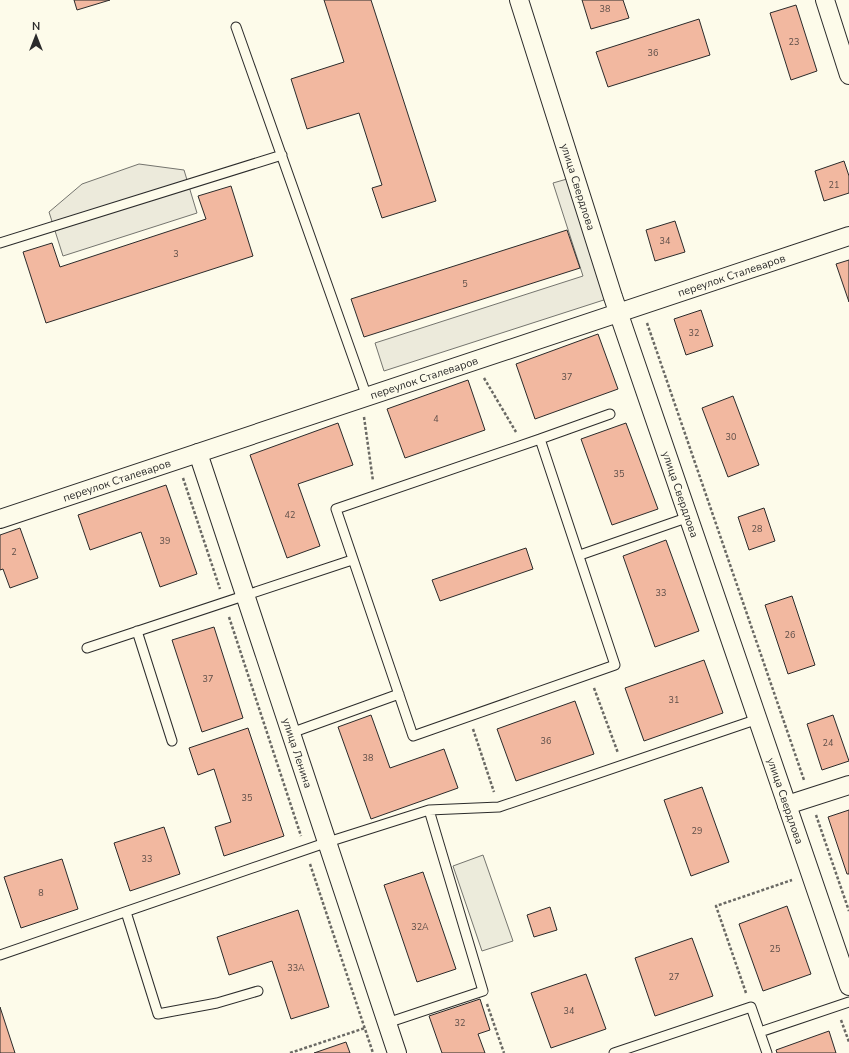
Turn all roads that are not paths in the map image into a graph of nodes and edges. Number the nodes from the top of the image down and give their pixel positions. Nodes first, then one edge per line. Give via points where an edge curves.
1 (519, 0) edge
2 (825, 0) edge
3 (236, 27) dead end
4 (849, 75) edge
5 (282, 155) junction
6 (849, 236) edge
7 (0, 243) edge
8 (619, 313) junction
9 (364, 398) junction
10 (610, 414) dead end
11 (540, 439) junction
12 (198, 453) junction
13 (689, 518) junction
14 (0, 519) edge
15 (580, 554) junction
16 (352, 560) junction
17 (246, 596) junction
18 (137, 631) junction
19 (87, 648) dead end
20 (399, 694) junction
21 (758, 719) junction
22 (291, 733) junction
23 (172, 740) dead end
24 (849, 785) edge
25 (787, 805) junction
26 (429, 810) junction
27 (328, 842) junction
28 (126, 912) junction
29 (0, 955) edge
30 (849, 986) edge
31 (258, 991) dead end
32 (849, 1002) edge
33 (387, 1023) junction
34 (760, 1032) junction
35 (397, 1053) edge
36 (614, 1053) edge
37 (767, 1053) edge

1 - 8 street, улица Свердлова
2 - 4 street
3 - 5 lane
5 - 7 lane
5 - 9 lane
6 - 8 street, переулок Сталеваров
8 - 9 street, переулок Сталеваров
8 - 13 street, улица Свердлова
9 - 12 street, переулок Сталеваров
10 - 11 lane
11 - 15 lane
11 - 16 lane via 336,509
12 - 14 street, переулок Сталеваров
12 - 17 street, улица Ленина
13 - 15 lane
13 - 21 street, улица Свердлова
15 - 20 lane via 615,665 413,736
16 - 17 lane
16 - 20 lane
17 - 18 lane
17 - 22 street, улица Ленина
18 - 19 lane
18 - 23 lane
20 - 22 lane
21 - 25 street, улица Свердлова
21 - 26 lane via 499,807
22 - 27 street, улица Ленина
24 - 25 street
25 - 30 street, улица Свердлова
26 - 27 lane
26 - 33 lane via 483,991
27 - 28 lane
27 - 33 street, улица Ленина
28 - 29 lane
28 - 31 lane via 158,1014 217,1003
32 - 34 lane
33 - 35 street, улица Ленина
34 - 36 lane via 751,1007
34 - 37 lane

